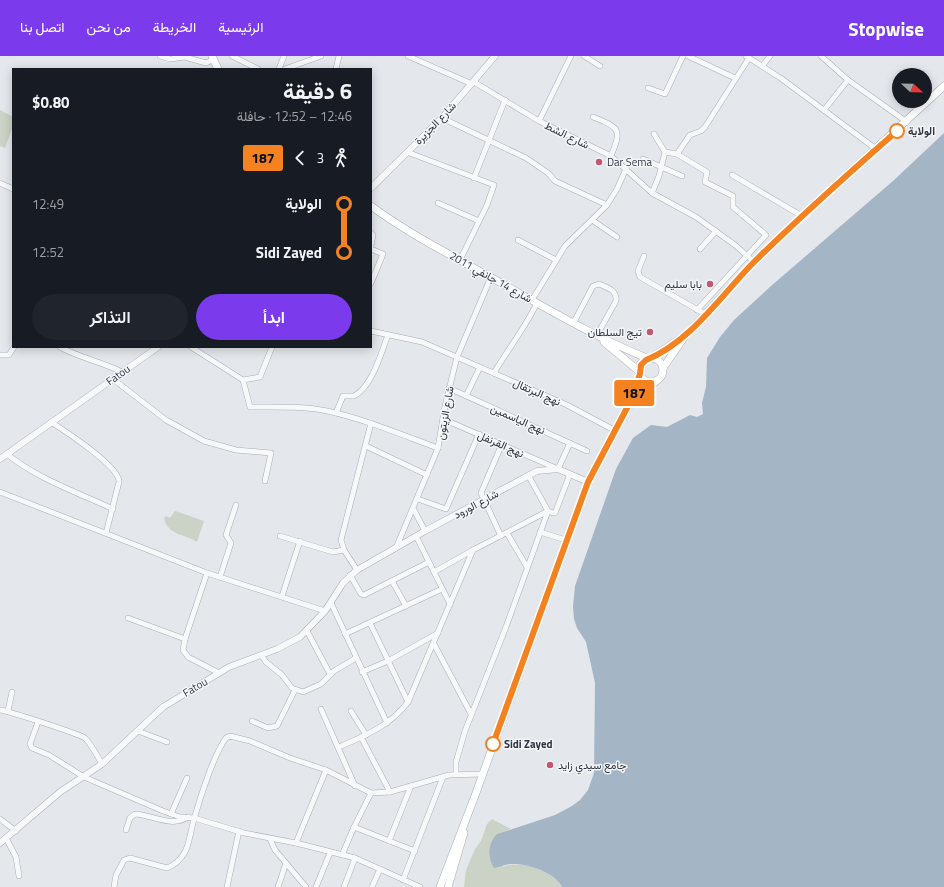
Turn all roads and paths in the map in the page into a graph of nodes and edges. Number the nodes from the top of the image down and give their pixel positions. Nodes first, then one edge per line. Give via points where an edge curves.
1 (160, 56) edge
2 (232, 56) edge
3 (284, 56) edge
4 (321, 56) edge
5 (339, 56) edge
6 (408, 56) edge
7 (495, 56) edge
8 (571, 56) edge
9 (584, 56) edge
10 (683, 56) edge
11 (688, 56) edge
12 (770, 56) edge
13 (821, 56) edge
14 (747, 57) edge
15 (213, 58) edge
16 (763, 65) junction
17 (600, 66) dead end
18 (218, 68) edge
19 (256, 68) edge
20 (279, 68) edge
21 (288, 68) edge
22 (336, 68) edge
23 (735, 78) junction
24 (848, 80) junction
25 (473, 83) junction
26 (648, 88) dead end
27 (943, 89) edge
28 (505, 100) junction
29 (824, 110) junction
30 (593, 117) dead end
31 (442, 118) junction
32 (539, 121) junction
33 (907, 122) junction
34 (654, 134) dead end
35 (488, 140) junction
36 (876, 149) junction
37 (407, 152) junction
38 (665, 152) junction
39 (677, 154) junction
40 (611, 156) junction
41 (643, 160) dead end
42 (661, 168) junction
43 (626, 169) junction
44 (732, 175) dead end
45 (682, 176) dead end
46 (474, 178) junction
47 (0, 183) edge
48 (372, 187) edge
49 (12, 189) edge
50 (652, 193) junction
51 (438, 203) dead end
52 (607, 205) junction
53 (372, 207) edge
54 (372, 211) edge
55 (802, 216) junction
56 (386, 217) junction
57 (592, 220) junction
58 (480, 221) junction
59 (716, 231) junction
60 (617, 237) dead end
61 (518, 240) dead end
62 (372, 248) edge
63 (700, 249) dead end
64 (644, 256) dead end
65 (747, 256) junction
66 (460, 260) junction
67 (556, 260) junction
68 (754, 262) junction
69 (491, 277) junction
70 (372, 281) edge
71 (535, 302) junction
72 (697, 310) junction
73 (705, 314) junction
74 (574, 322) junction
75 (372, 331) edge
76 (388, 335) junction
77 (597, 335) junction
78 (685, 336) junction
79 (13, 348) edge
80 (62, 348) edge
81 (157, 348) edge
82 (193, 348) edge
83 (272, 348) edge
84 (0, 355) edge
85 (457, 357) junction
86 (650, 358) junction
87 (480, 367) junction
88 (663, 368) junction
89 (122, 372) junction
90 (494, 373) junction
91 (640, 373) junction
92 (113, 379) junction
93 (242, 380) junction
94 (656, 381) junction
95 (449, 388) junction
96 (466, 396) junction
97 (628, 406) junction
98 (336, 413) junction
99 (443, 419) junction
100 (51, 422) junction
101 (371, 423) junction
102 (614, 430) junction
103 (479, 434) junction
104 (570, 442) junction
105 (502, 444) junction
106 (366, 446) junction
107 (438, 448) junction
108 (587, 451) dead end
109 (7, 454) junction
110 (0, 460) edge
111 (558, 469) junction
112 (570, 474) junction
113 (528, 475) junction
114 (427, 476) junction
115 (265, 481) dead end
116 (588, 482) junction
117 (0, 492) edge
118 (418, 499) junction
119 (483, 500) junction
120 (236, 505) dead end
121 (113, 509) junction
122 (414, 510) junction
123 (548, 510) junction
124 (425, 531) junction
125 (540, 532) junction
126 (106, 533) junction
127 (506, 533) junction
128 (280, 536) dead end
129 (416, 536) junction
130 (500, 536) junction
131 (566, 540) junction
132 (300, 542) junction
133 (396, 548) junction
134 (344, 550) junction
135 (473, 550) junction
136 (429, 562) junction
137 (527, 567) junction
138 (357, 570) junction
139 (434, 572) junction
140 (207, 573) junction
141 (350, 575) junction
142 (220, 577) junction
143 (392, 581) junction
144 (442, 589) junction
145 (282, 596) junction
146 (331, 603) junction
147 (450, 604) junction
148 (406, 606) junction
149 (325, 610) junction
150 (128, 618) dead end
151 (370, 623) junction
152 (306, 631) junction
153 (438, 633) junction
154 (345, 634) junction
155 (185, 639) junction
156 (434, 644) junction
157 (261, 655) junction
158 (356, 658) junction
159 (388, 660) junction
160 (362, 672) junction
161 (219, 673) junction
162 (330, 674) junction
163 (295, 690) junction
164 (12, 692) dead end
165 (408, 702) junction
166 (321, 709) dead end
167 (0, 710) edge
168 (8, 711) junction
169 (351, 711) dead end
170 (471, 714) junction
171 (252, 721) dead end
172 (38, 722) junction
173 (387, 723) junction
174 (138, 731) junction
175 (364, 736) junction
176 (167, 742) dead end
177 (339, 747) junction
178 (102, 764) junction
179 (326, 770) junction
180 (456, 774) junction
181 (482, 774) junction
182 (84, 777) junction
183 (443, 777) junction
184 (187, 778) dead end
185 (355, 786) junction
186 (411, 786) junction
187 (390, 792) junction
188 (371, 793) junction
189 (470, 809) junction
190 (171, 814) junction
191 (188, 817) junction
192 (194, 818) junction
193 (0, 819) edge
194 (354, 826) junction
195 (126, 830) dead end
196 (16, 831) junction
197 (239, 832) junction
198 (6, 838) junction
199 (270, 839) junction
200 (389, 841) junction
201 (0, 843) edge
202 (296, 843) junction
203 (415, 851) junction
204 (330, 852) junction
205 (342, 855) junction
206 (355, 858) junction
207 (286, 863) junction
208 (380, 869) junction
209 (19, 876) dead end
210 (404, 880) junction
211 (114, 887) edge
212 (227, 887) edge
213 (278, 887) edge
214 (306, 887) edge
215 (316, 887) edge
216 (344, 887) edge
217 (372, 887) edge
218 (420, 887) edge
219 (440, 887) edge
220 (448, 887) edge

1 - 15 street via 170,59 185,57 206,62
2 - 19 street
3 - 20 street
4 - 21 street
5 - 22 street
6 - 25 street, شارع الشط
7 - 25 street, شارع الجزيرة
8 - 32 street
9 - 17 street
10 - 26 street via 665,94
11 - 23 street
12 - 16 street
13 - 24 street
14 - 16 street
14 - 23 street
15 - 18 main road
16 - 29 street
23 - 39 street via 709,122 701,131 690,135
24 - 29 street
24 - 33 street
25 - 28 street, شارع الشط
25 - 31 street, شارع الجزيرة
27 - 33 main road
28 - 32 street, شارع الشط
28 - 35 street
29 - 36 street
30 - 40 street via 610,124 618,134
31 - 35 street
31 - 37 street, شارع الجزيرة
32 - 40 street, شارع الشط
33 - 36 main road
34 - 38 street
35 - 46 street
35 - 52 street via 526,158 555,181
36 - 55 main road
37 - 46 street
37 - 48 street, شارع الجزيرة
38 - 39 street
38 - 42 street
39 - 65 street via 707,172 705,182 732,195 733,207 766,233 766,237
40 - 43 street, شارع الشط
41 - 42 street
42 - 45 street
42 - 50 street
43 - 50 street, شارع الشط
43 - 52 street
44 - 55 street
46 - 58 street via 494,187
47 - 49 street
50 - 59 street, شارع الشط via 696,216
51 - 58 street
52 - 57 street
53 - 56 main road, شارع 14 جانفي 2011
54 - 56 main road, شارع 14 جانفي 2011
55 - 68 main road
56 - 66 main road, شارع 14 جانفي 2011
57 - 60 street
57 - 67 street via 568,242
58 - 66 street
59 - 63 street
59 - 65 street, شارع الشط
61 - 67 street
62 - 70 street via 383,254
64 - 72 street via 638,271 640,277
65 - 68 street, شارع الشط
65 - 72 street
66 - 69 main road, شارع 14 جانفي 2011
67 - 71 street
68 - 73 main road
69 - 71 main road, شارع 14 جانفي 2011
69 - 85 street, شارع الزيتون
71 - 74 main road, شارع 14 جانفي 2011
71 - 90 street via 525,328 515,338
72 - 73 street
73 - 78 main road
74 - 77 main road, شارع 14 جانفي 2011
74 - 77 street via 596,284 614,291 617,295 616,301
75 - 76 street, نهج البرتقال
76 - 85 street, نهج البرتقال via 422,342
76 - 98 street via 376,368 366,384 354,396 343,396
77 - 86 main road, شارع 14 جانفي 2011
77 - 91 main road, شارع 14 جانفي 2011
78 - 86 main road
78 - 88 main road
79 - 84 street via 9,355
80 - 89 street via 106,363
81 - 89 street, Fatou
82 - 93 street
83 - 93 street via 260,378
85 - 87 street, نهج البرتقال
85 - 95 street, شارع الزيتون
86 - 88 main road via 660,362
86 - 91 main road via 641,365
87 - 90 street, نهج البرتقال
87 - 96 street
88 - 94 main road via 662,376
89 - 92 street, Fatou
90 - 102 street, نهج البرتقال via 567,405
91 - 94 main road via 648,382
91 - 97 main road
92 - 100 street, Fatou
92 - 115 street via 166,420 204,441 236,450 271,453
93 - 98 street via 250,407
94 - 97 main road
95 - 96 street, نهج الياسمين
95 - 99 street, شارع الزيتون
96 - 104 street, نهج الياسمين
97 - 102 main road
98 - 101 street
99 - 103 street, نهج القرنفل
99 - 107 street, شارع الزيتون
100 - 109 street, Fatou
100 - 121 street via 103,459 118,477
101 - 106 street
101 - 107 street
102 - 116 main road
103 - 105 street, نهج القرنفل
103 - 118 street via 446,509
104 - 108 street, نهج الياسمين
104 - 111 street
105 - 111 street, نهج القرنفل
105 - 119 street via 482,488
106 - 114 street
106 - 134 street via 342,533
107 - 114 street, شارع الزيتون
109 - 110 street, Fatou
109 - 121 street via 52,481
111 - 112 street
111 - 113 street, شارع الورود via 542,469
112 - 116 street
112 - 123 street via 555,513
113 - 119 street, شارع الورود
113 - 123 street
114 - 118 street, شارع الزيتون
116 - 131 main road
117 - 126 street
118 - 122 street, شارع الزيتون
119 - 124 street, شارع الورود
119 - 130 street
120 - 142 street via 226,535 231,543
121 - 126 street
122 - 124 street
122 - 133 street, شارع الزيتون
123 - 125 street
123 - 127 street
124 - 129 street, شارع الورود
125 - 131 street
125 - 137 street
126 - 140 street
127 - 130 street
127 - 137 street
128 - 132 street
129 - 133 street, شارع الورود
129 - 136 street
130 - 135 street
131 - 181 main road
132 - 134 street via 333,552
132 - 145 street
133 - 138 street, Fatou
134 - 138 street
135 - 139 street
135 - 147 street
136 - 139 street
136 - 143 street
137 - 170 street
138 - 141 street, Fatou
139 - 144 street
140 - 142 street
140 - 155 street
141 - 143 street via 363,596
141 - 146 street, Fatou
142 - 145 street
143 - 148 street
144 - 147 street
144 - 148 street
145 - 149 street
146 - 149 street, Fatou
146 - 154 street
147 - 153 street
148 - 151 street
149 - 152 street, Fatou
150 - 155 street
151 - 154 street
151 - 159 street
152 - 157 street, Fatou via 290,643
152 - 162 street
153 - 156 street
153 - 159 street
154 - 158 street
155 - 161 street via 185,655
156 - 165 street
156 - 170 street
157 - 161 street, Fatou
157 - 163 street
158 - 160 street
158 - 162 street
159 - 160 street
159 - 165 street
160 - 173 street
161 - 174 street, Fatou via 163,706
162 - 163 street via 326,681 309,690
163 - 171 street via 276,726 268,728
164 - 168 street
165 - 173 street
166 - 177 street
167 - 168 street
168 - 172 street
169 - 175 street
170 - 180 street via 458,752
172 - 178 street via 86,739
172 - 182 street via 30,747 49,755
173 - 175 street
174 - 176 street
174 - 178 street, Fatou
175 - 177 street
175 - 187 street
177 - 185 street
178 - 182 street, Fatou
179 - 185 street
179 - 192 street via 230,736 218,752
179 - 202 street
180 - 181 street
180 - 183 street
181 - 189 main road
182 - 190 street
182 - 196 street, Fatou via 60,792
183 - 186 street
183 - 203 street
184 - 190 street
185 - 188 street
186 - 187 street
186 - 200 street
187 - 188 street
188 - 194 street
189 - 219 main road
189 - 220 main road
190 - 191 street
191 - 192 street
191 - 195 street via 179,822 170,822 135,814 130,818
192 - 197 street
192 - 211 street via 185,851 176,863 163,868 130,858 124,860 116,875
193 - 196 street
194 - 200 street
194 - 205 street
196 - 198 street, Fatou
197 - 199 street
197 - 212 street
198 - 201 street, Fatou
198 - 209 street via 16,857
199 - 202 street
199 - 207 street
200 - 203 street
202 - 204 street
203 - 210 street
204 - 205 street
204 - 215 street
205 - 206 street
206 - 208 street
206 - 216 street
207 - 213 street
207 - 214 street
208 - 210 street
208 - 217 street
210 - 218 street

